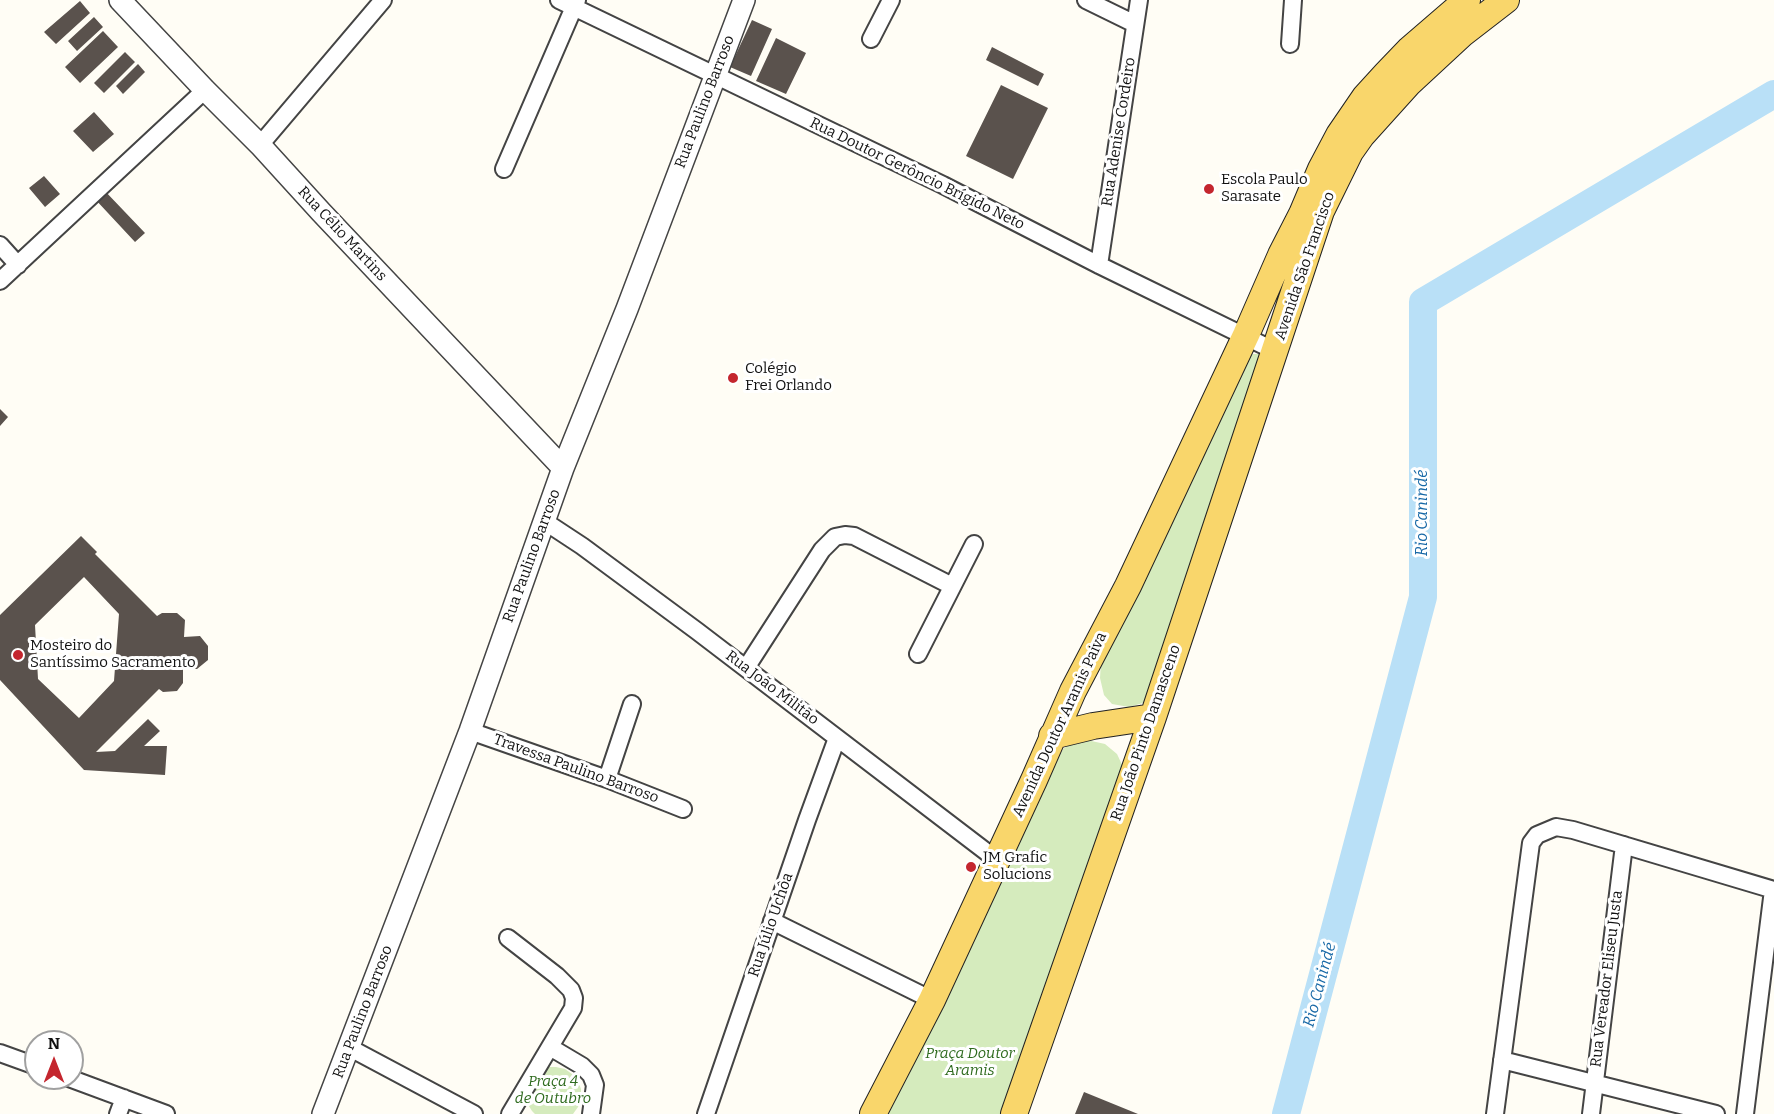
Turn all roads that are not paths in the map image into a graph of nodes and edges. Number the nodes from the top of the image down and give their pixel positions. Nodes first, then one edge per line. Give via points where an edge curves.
1 (120, 0) edge
2 (383, 0) edge
3 (744, 0) edge
4 (891, 0) edge
5 (1086, 0) edge
6 (1139, 0) edge
7 (1293, 0) edge
8 (1467, 0) edge
9 (1506, 0) edge
10 (570, 3) edge
11 (1135, 24) junction
12 (871, 39) dead end
13 (1290, 44) dead end
14 (715, 77) junction
15 (205, 90) junction
16 (260, 145) junction
17 (504, 169) dead end
18 (0, 245) edge
19 (18, 265) junction
20 (1099, 265) junction
21 (0, 280) edge
22 (1246, 335) junction
23 (1275, 351) junction
24 (563, 468) junction
25 (544, 522) junction
26 (974, 544) dead end
27 (952, 586) junction
28 (918, 654) dead end
29 (746, 668) junction
30 (632, 704) dead end
31 (1153, 717) junction
32 (470, 730) junction
33 (1052, 736) junction
34 (837, 738) junction
35 (607, 779) junction
36 (683, 809) dead end
37 (1624, 845) junction
38 (997, 860) junction
39 (1774, 890) edge
40 (772, 921) junction
41 (508, 939) dead end
42 (932, 1000) junction
43 (550, 1047) junction
44 (350, 1048) junction
45 (0, 1053) edge
46 (1502, 1060) junction
47 (24, 1062) edge
48 (84, 1083) edge
49 (1593, 1083) junction
50 (124, 1098) junction
51 (118, 1114) edge
52 (166, 1114) edge
53 (323, 1114) edge
54 (474, 1114) edge
55 (510, 1114) edge
56 (591, 1114) edge
57 (706, 1114) edge
58 (873, 1114) edge
59 (1014, 1114) edge
60 (1495, 1114) edge
61 (1591, 1114) edge
62 (1716, 1114) edge
63 (1744, 1114) edge

1 - 15 street, Rua Célio Martins
2 - 16 street
3 - 14 street, Rua Paulino Barroso
4 - 12 street
5 - 11 street
6 - 11 street, Rua Adenise Cordeiro
7 - 13 street
8 - 22 main road, Avenida São Francisco via 1410,49 1352,114 1322,169
9 - 23 main road, Avenida São Francisco via 1408,84 1350,152 1321,211
10 - 14 street, Rua Doutor Gerôncio Brígido Neto
10 - 17 street
11 - 20 street, Rua Adenise Cordeiro
14 - 20 street, Rua Doutor Gerôncio Brígido Neto via 943,185
14 - 24 street, Rua Paulino Barroso
15 - 16 street, Rua Célio Martins
15 - 19 street
16 - 24 street, Rua Célio Martins
18 - 19 street
19 - 21 street
20 - 22 street, Rua Doutor Gerôncio Brígido Neto
22 - 23 street, Rua Doutor Gerôncio Brígido Neto
22 - 33 main road, Avenida Doutor Aramis Paiva via 1128,586
23 - 31 main road, Rua João Pinto Damasceno
24 - 25 street, Rua Paulino Barroso
25 - 29 street, Rua João Militão
25 - 32 street, Rua Paulino Barroso
26 - 27 street
27 - 28 street
27 - 29 street via 854,536 835,537 822,550
29 - 34 street, Rua João Militão
30 - 35 street
31 - 33 main road
31 - 59 main road, Rua João Pinto Damasceno
32 - 35 street, Travessa Paulino Barroso
32 - 44 street, Rua Paulino Barroso
33 - 38 main road, Avenida Doutor Aramis Paiva
34 - 38 street, Rua João Militão
34 - 40 street, Rua Júlio Uchôa
35 - 36 street, Travessa Paulino Barroso
37 - 39 street
37 - 46 street via 1556,827 1537,835 1531,843
37 - 49 street, Rua Vereador Eliseu Justa
38 - 42 main road, Avenida Doutor Aramis Paiva
39 - 63 street
40 - 42 street
40 - 57 street, Rua Júlio Uchôa
41 - 43 street via 571,990 573,1008
42 - 58 main road, Avenida Doutor Aramis Paiva
43 - 55 street
43 - 56 street via 591,1075 595,1084
44 - 53 street, Rua Paulino Barroso
44 - 54 street
45 - 47 street
46 - 49 street
46 - 60 street
48 - 50 street
49 - 61 street, Rua Vereador Eliseu Justa
49 - 62 street
50 - 51 street
50 - 52 street

